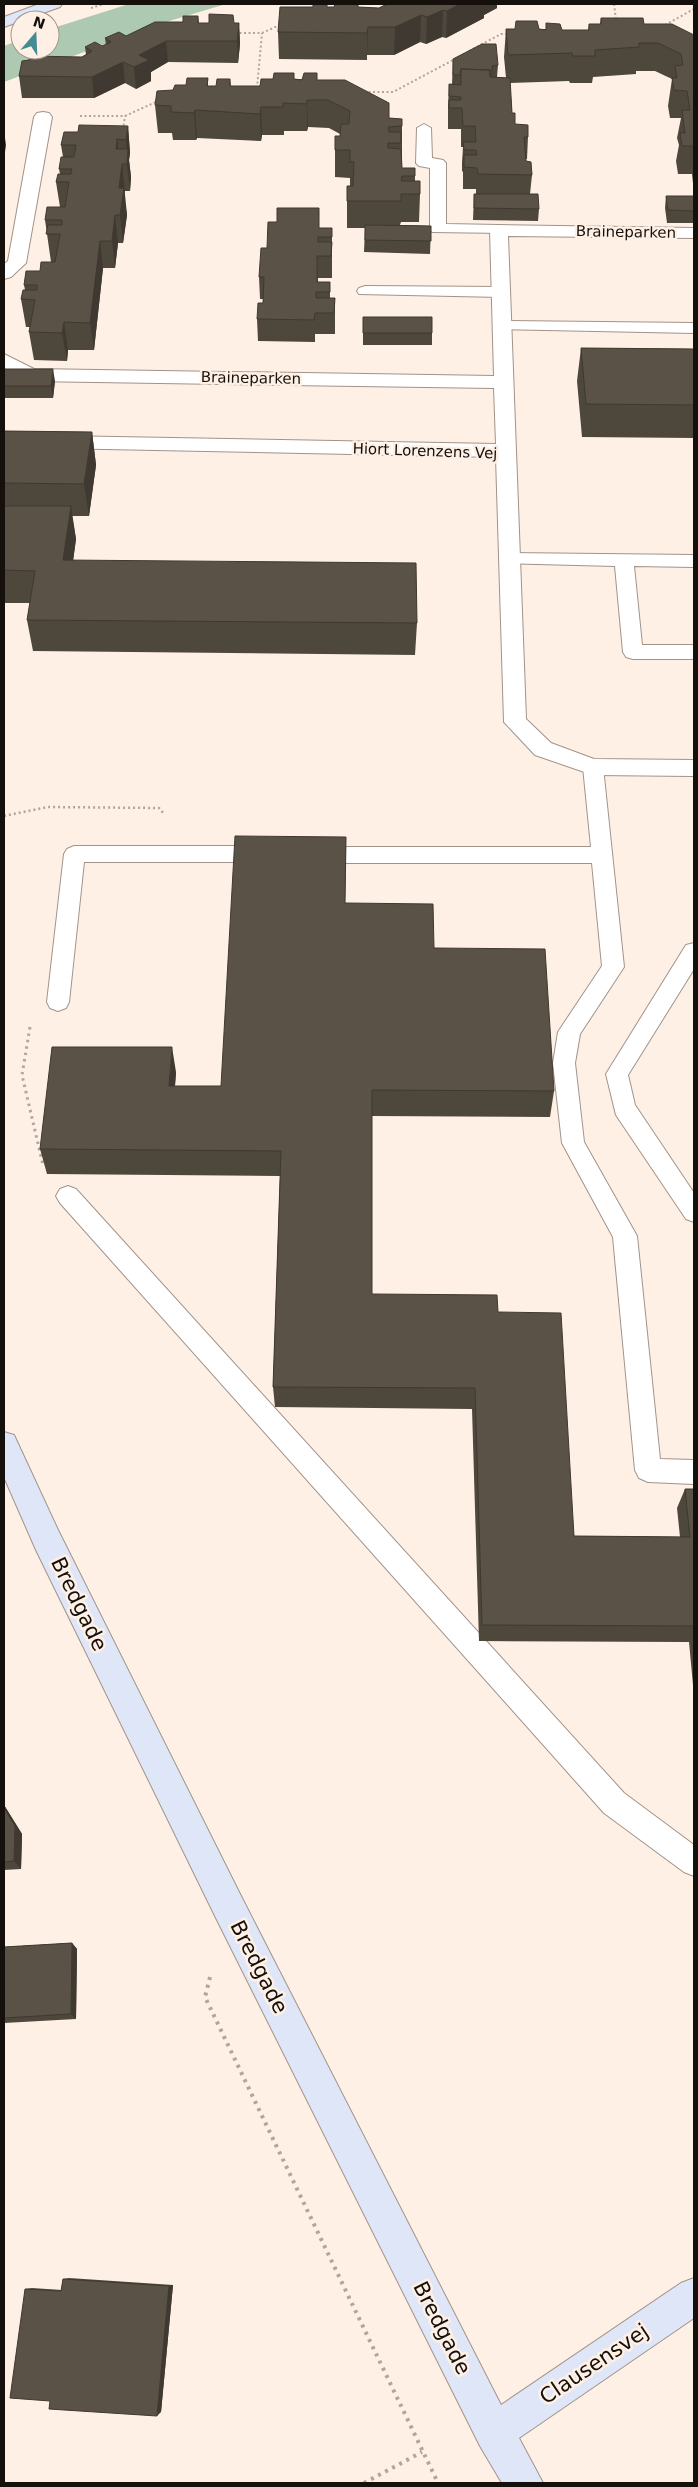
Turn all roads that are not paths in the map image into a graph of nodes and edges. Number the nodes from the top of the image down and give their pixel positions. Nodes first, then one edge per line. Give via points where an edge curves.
1 (54, 4) edge
2 (4, 22) edge
3 (43, 117) road end
4 (424, 128) dead end
5 (499, 230) junction
6 (694, 233) edge
7 (4, 273) edge
8 (365, 291) dead end
9 (501, 292) junction
10 (502, 326) junction
11 (694, 328) edge
12 (4, 360) edge
13 (503, 382) junction
14 (4, 441) edge
15 (505, 452) junction
16 (509, 559) junction
17 (624, 560) junction
18 (694, 561) edge
19 (694, 652) edge
20 (593, 767) junction
21 (694, 768) edge
22 (602, 855) junction
23 (694, 951) edge
24 (58, 1002) road end
25 (68, 1196) road end
26 (694, 1212) edge
27 (4, 1445) edge
28 (694, 1472) edge
29 (694, 1862) edge
30 (694, 2296) edge
31 (494, 2432) junction
32 (524, 2483) edge

1 - 2 street
3 - 7 street via 17,263
4 - 5 lane via 424,163 438,163 438,230
5 - 6 street, Braineparken
5 - 9 street
8 - 9 lane
9 - 10 street
10 - 11 lane
10 - 13 street
12 - 13 street, Braineparken via 30,375
13 - 15 street
14 - 15 street, Hiort Lorenzens Vej
15 - 16 street, Hiort Lorenzens Vej
16 - 17 lane
16 - 20 street, Hiort Lorenzens Vej via 515,722 543,749
17 - 18 lane
17 - 19 lane via 633,652
20 - 21 street, Hiort Lorenzens Vej
20 - 22 lane
22 - 24 lane via 74,854
22 - 28 lane via 613,967 569,1032 564,1063 573,1143 625,1236 648,1470
23 - 26 lane via 618,1074 624,1108
25 - 29 lane via 614,1803
27 - 31 street, Bredgade via 47,1540 228,1906
30 - 31 street, Clausensvej
31 - 32 street, Bredgade

